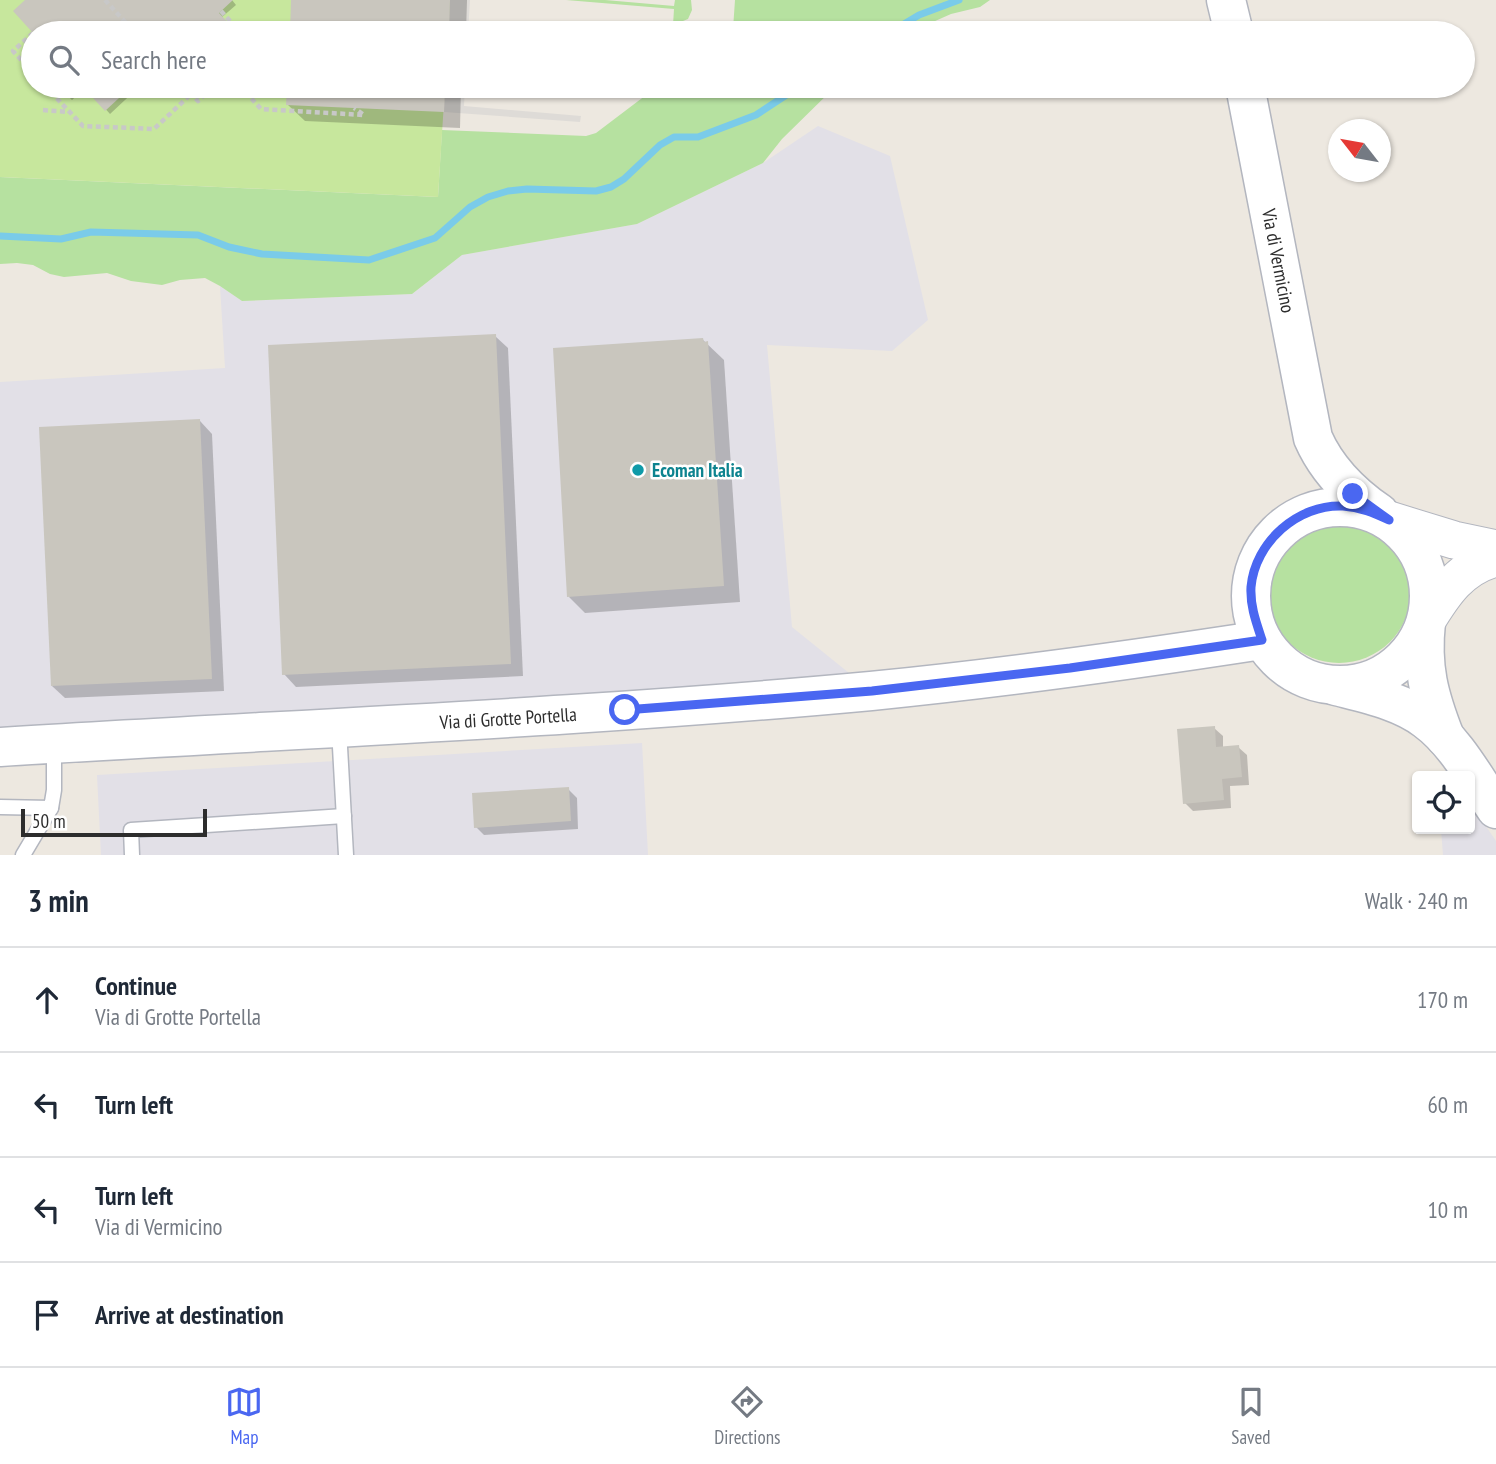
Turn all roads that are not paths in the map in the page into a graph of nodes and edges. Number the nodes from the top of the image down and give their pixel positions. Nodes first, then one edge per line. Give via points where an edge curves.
1 (1226, 0) edge
2 (1231, 21) edge
3 (1247, 98) edge
4 (1313, 438) junction
5 (1294, 519) junction
6 (1389, 520) junction
7 (1496, 549) edge
8 (1496, 558) edge
9 (1426, 622) junction
10 (1262, 640) junction
11 (1334, 685) junction
12 (339, 728) junction
13 (1446, 737) junction
14 (54, 744) junction
15 (0, 747) edge
16 (0, 807) edge
17 (51, 808) junction
18 (1496, 809) edge
19 (344, 816) junction
20 (23, 855) edge
21 (132, 855) edge
22 (346, 855) edge

1 - 2 main road
3 - 4 main road, Via di Vermicino
4 - 5 main road, Via di Vermicino via 1309,476
4 - 6 main road, Via di Vermicino via 1340,480
5 - 6 main road via 1317,509 1342,506
5 - 10 main road via 1273,537 1258,560 1251,587 1253,614
6 - 7 street
6 - 9 main road via 1410,540 1424,565 1429,588
8 - 9 street via 1457,579
9 - 11 main road via 1412,649 1391,669 1364,682
9 - 13 main road via 1425,676
10 - 11 main road via 1280,663 1305,678
10 - 12 main road, Via di Grotte Portella via 872,691
11 - 13 main road via 1404,707
12 - 14 main road, Via di Grotte Portella
12 - 19 lane
13 - 18 main road
14 - 15 main road, Via di Grotte Portella
14 - 17 lane
16 - 17 lane
17 - 20 lane
19 - 21 lane via 131,830
19 - 22 lane

